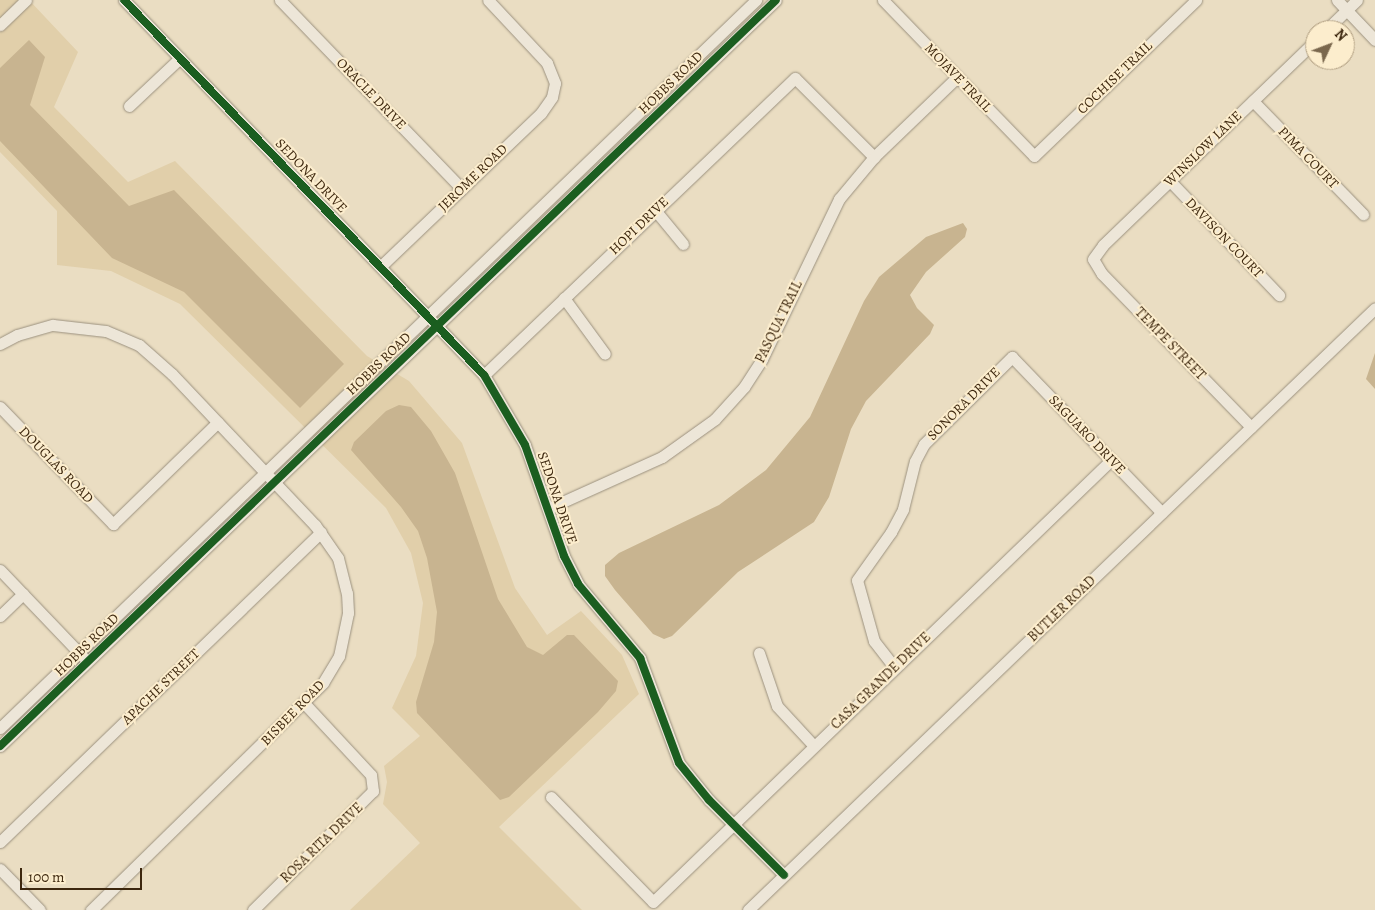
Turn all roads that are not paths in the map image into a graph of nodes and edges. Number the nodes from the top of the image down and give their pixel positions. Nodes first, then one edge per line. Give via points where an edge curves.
1 (26, 0) edge
2 (124, 0) edge
3 (280, 0) edge
4 (488, 0) edge
5 (756, 0) edge
6 (776, 0) edge
7 (882, 0) edge
8 (1196, 0) edge
9 (1337, 0) edge
10 (1357, 0) edge
11 (765, 10) junction
12 (1347, 10) junction
13 (1336, 20) edge
14 (0, 25) edge
15 (1375, 40) edge
16 (1305, 51) edge
17 (180, 58) junction
18 (957, 77) junction
19 (1253, 101) junction
20 (129, 106) dead end
21 (874, 156) junction
22 (1034, 156) joint
23 (1170, 181) junction
24 (462, 189) junction
25 (655, 210) junction
26 (1363, 214) dead end
27 (683, 244) dead end
28 (1093, 259) joint
29 (381, 266) junction
30 (1279, 295) dead end
31 (564, 298) junction
32 (1375, 308) edge
33 (429, 316) junction
34 (438, 324) junction
35 (0, 344) edge
36 (606, 354) dead end
37 (1012, 357) joint
38 (484, 375) junction
39 (0, 407) edge
40 (218, 422) junction
41 (1251, 427) junction
42 (1111, 460) junction
43 (266, 472) junction
44 (275, 481) junction
45 (549, 508) junction
46 (1162, 513) junction
47 (321, 532) junction
48 (0, 570) edge
49 (23, 594) junction
50 (0, 616) edge
51 (78, 652) junction
52 (759, 653) dead end
53 (88, 662) junction
54 (895, 668) junction
55 (305, 704) junction
56 (0, 728) edge
57 (0, 746) edge
58 (814, 746) junction
59 (551, 797) dead end
60 (734, 824) junction
61 (0, 842) edge
62 (0, 869) edge
63 (784, 876) junction
64 (40, 910) edge
65 (91, 910) edge
66 (253, 910) edge
67 (748, 910) edge

1 - 14 street
2 - 17 street, SEDONA DRIVE
3 - 24 street, ORACLE DRIVE
4 - 24 street, JEROME ROAD via 547,62 555,83 552,97 541,113
5 - 11 street
5 - 33 street, HOBBS ROAD
6 - 11 street, HOBBS ROAD
7 - 18 street, MOJAVE TRAIL
8 - 22 street, COCHISE TRAIL
9 - 12 street
10 - 12 street
11 - 34 street, HOBBS ROAD
12 - 13 street
12 - 15 street
16 - 19 street, WINSLOW LANE
17 - 20 street
17 - 29 street, SEDONA DRIVE
18 - 21 street, PASQUA TRAIL
18 - 22 street, MOJAVE TRAIL
19 - 23 street, WINSLOW LANE
19 - 26 street, PIMA COURT
21 - 25 street, HOPI DRIVE via 794,78
21 - 45 street, PASQUA TRAIL via 839,199 762,360 716,419 662,458
23 - 28 street, WINSLOW LANE via 1102,245
23 - 30 street, DAVISON COURT
24 - 29 street, JEROME ROAD
25 - 27 street
25 - 31 street, HOPI DRIVE
28 - 41 street, TEMPE STREET via 1102,274
29 - 33 street, SEDONA DRIVE
31 - 36 street
31 - 38 street, HOPI DRIVE
32 - 41 street, BUTLER ROAD
33 - 34 street, SEDONA DRIVE
33 - 43 street, HOBBS ROAD
34 - 38 street, SEDONA DRIVE
34 - 44 street, HOBBS ROAD
35 - 40 street, BISBEE ROAD via 16,335 53,325 106,331 139,345 154,357
37 - 42 street, SAGUARO DRIVE
37 - 54 street, SONORA DRIVE via 924,444 915,461 903,509 884,543 857,580 874,641
38 - 45 street, SEDONA DRIVE via 525,445
39 - 40 street, DOUGLAS ROAD via 113,524
40 - 43 street, BISBEE ROAD
41 - 46 street, BUTLER ROAD
42 - 46 street, SAGUARO DRIVE
42 - 54 street, CASA GRANDE DRIVE
43 - 44 street, BISBEE ROAD
43 - 51 street, HOBBS ROAD
44 - 47 street, BISBEE ROAD
44 - 53 street, HOBBS ROAD
45 - 60 street, SEDONA DRIVE via 564,556 578,584 640,658 679,763
46 - 63 street, BUTLER ROAD
47 - 55 street, BISBEE ROAD via 338,558 347,593 348,613 339,656 323,683
47 - 61 street, APACHE STREET
48 - 49 street
49 - 50 street
49 - 51 street
51 - 53 street
51 - 56 street, HOBBS ROAD
52 - 58 street via 777,706
53 - 57 street, HOBBS ROAD
54 - 58 street, CASA GRANDE DRIVE
55 - 65 street, BISBEE ROAD
55 - 66 street, ROSA RITA DRIVE via 371,775 373,791
58 - 60 street, CASA GRANDE DRIVE
59 - 60 street, CASA GRANDE DRIVE via 653,902
60 - 63 street, SEDONA DRIVE
62 - 64 street
63 - 67 street, BUTLER ROAD

